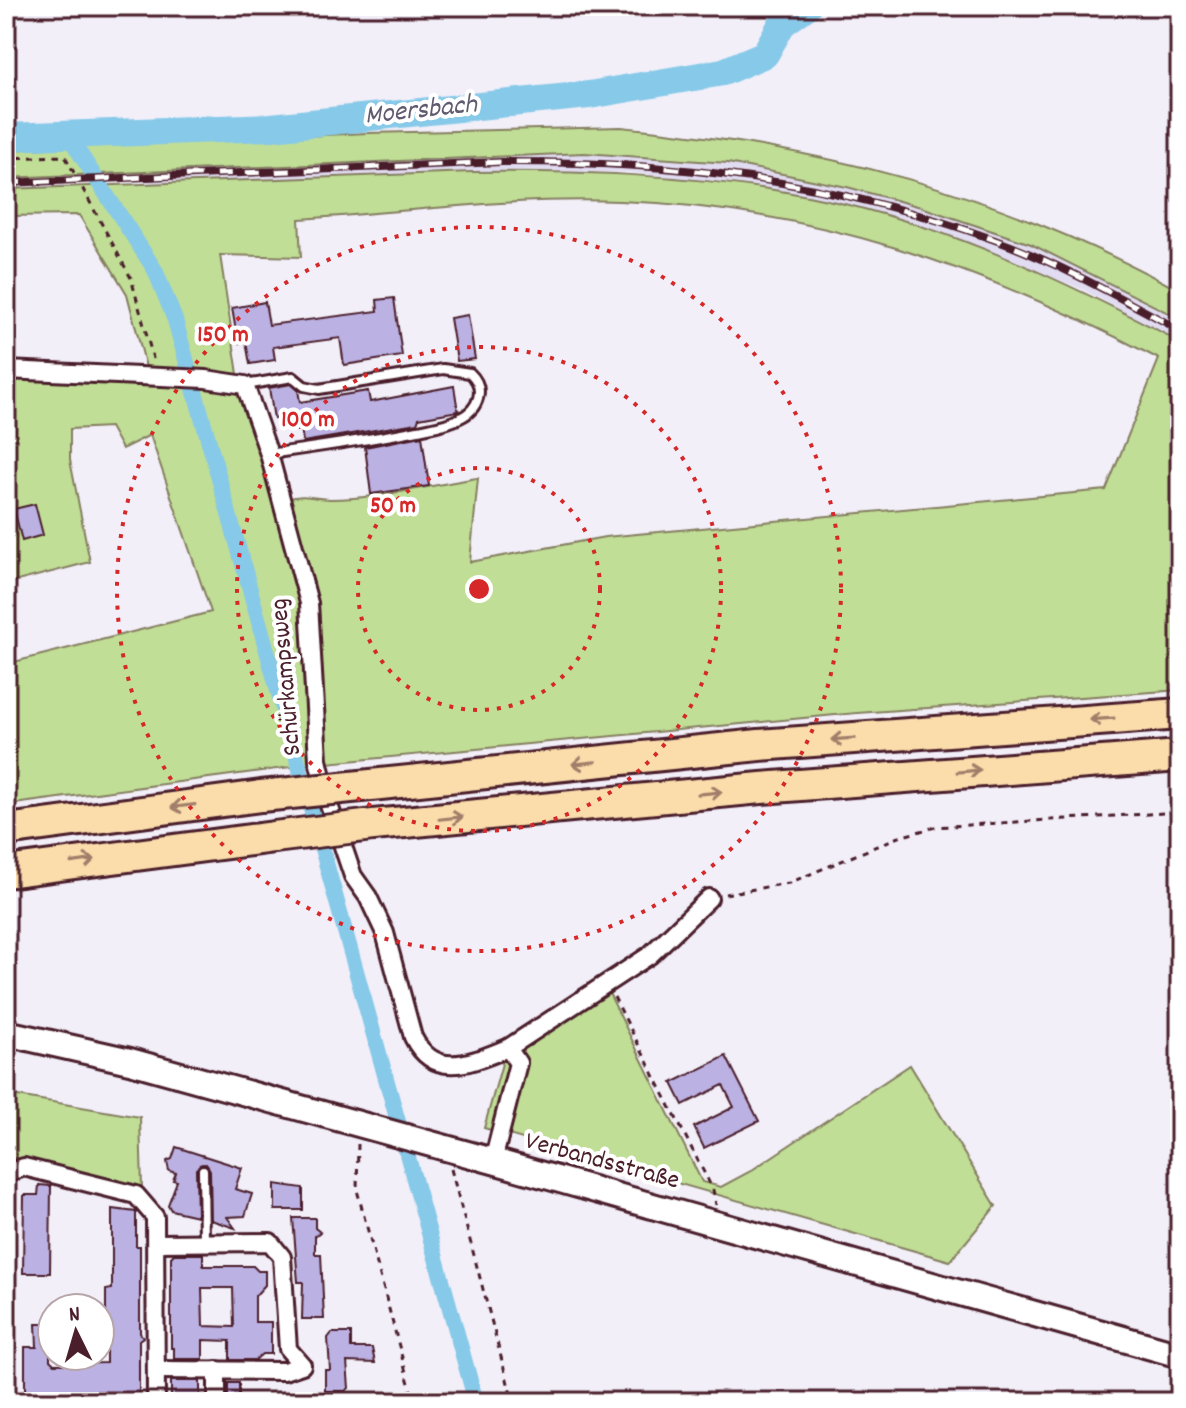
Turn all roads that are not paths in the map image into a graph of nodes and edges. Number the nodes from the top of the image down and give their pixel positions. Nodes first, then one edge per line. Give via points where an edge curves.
1 (6, 370) edge
2 (245, 385) junction
3 (269, 454) junction
4 (1180, 714) edge
5 (1180, 756) edge
6 (6, 830) edge
7 (6, 872) edge
8 (709, 898) road end
9 (6, 1033) edge
10 (508, 1048) junction
11 (493, 1161) junction
12 (203, 1170) dead end
13 (6, 1174) edge
14 (6, 1191) edge
15 (204, 1242) junction
16 (156, 1243) junction
17 (8, 1260) dead end
18 (1180, 1355) edge
19 (156, 1370) junction
20 (217, 1370) junction
21 (156, 1402) edge
22 (217, 1402) edge

1 - 2 street
2 - 3 street, Schürkampsweg
2 - 3 lane via 293,377 319,389 443,369 470,373 477,383 476,406 456,420
3 - 10 street, Schürkampsweg via 309,603 318,760 329,805 353,876 385,933 413,1037 421,1053 450,1065
4 -> 6 highway, bridge via 759,745 261,796
7 -> 5 highway, bridge via 373,825
8 - 10 street, Schürkampsweg via 650,955
9 - 11 main road, Verbandsstraße via 130,1061
10 - 11 street via 518,1063
11 - 18 main road, Verbandsstraße
12 - 15 lane
13 - 16 street via 24,1167 136,1195 155,1217
14 - 17 lane
15 - 16 street
15 - 20 street via 270,1242 282,1257 288,1349 302,1365 284,1371
16 - 19 street
19 - 20 street
19 - 21 street
20 - 22 street

